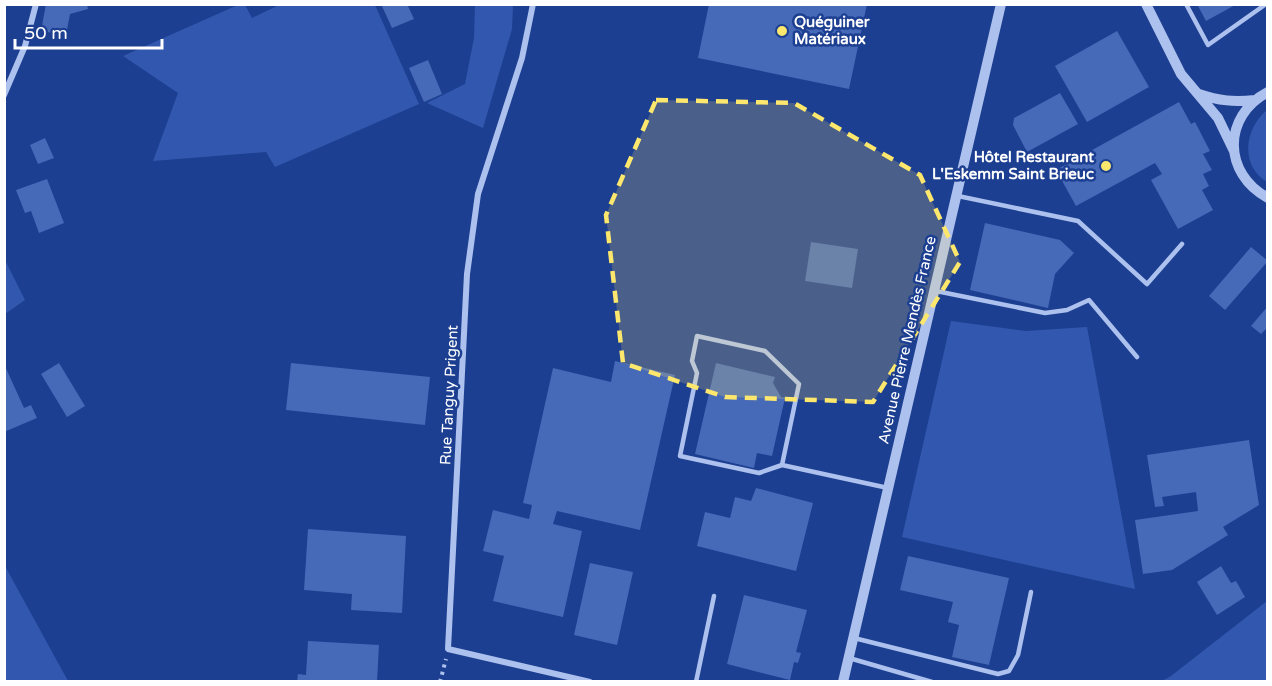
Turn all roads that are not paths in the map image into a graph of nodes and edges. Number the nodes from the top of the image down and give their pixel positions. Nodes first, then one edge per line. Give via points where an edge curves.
1 (36, 4) edge
2 (533, 4) edge
3 (1001, 4) edge
4 (1146, 4) edge
5 (1186, 4) edge
6 (1266, 4) edge
7 (1267, 92) edge
8 (1196, 93) junction
9 (4, 95) edge
10 (1255, 100) junction
11 (1234, 151) junction
12 (956, 196) junction
13 (1268, 198) edge
14 (1182, 243) dead end
15 (933, 290) junction
16 (1137, 357) dead end
17 (782, 465) junction
18 (888, 488) junction
19 (1031, 592) dead end
20 (714, 596) dead end
21 (854, 638) junction
22 (849, 658) junction
23 (590, 681) edge
24 (696, 681) edge
25 (843, 681) edge
26 (932, 681) edge

1 - 9 street via 26,46
2 - 23 street, Rue Tanguy Prigent via 522,58 478,194 467,274 448,649
3 - 12 street, Avenue Pierre Mendès France
4 - 8 street via 1181,74
5 - 6 lane via 1208,45
7 - 10 street
8 - 10 street via 1216,100
8 - 11 street via 1218,118
10 - 11 street via 1239,121
11 - 13 street via 1242,178
12 - 14 lane via 1078,221 1147,285
12 - 15 street, Avenue Pierre Mendès France
15 - 16 lane via 1045,313 1067,310 1089,300
15 - 18 street, Avenue Pierre Mendès France
17 - 17 lane via 759,473 680,456 697,373 692,361 697,336 765,351 799,384
17 - 18 lane
18 - 21 street, Avenue Pierre Mendès France
19 - 21 lane via 1018,655 1009,671 998,674
20 - 24 lane
21 - 22 street, Avenue Pierre Mendès France
22 - 25 street, Avenue Pierre Mendès France
22 - 26 lane

